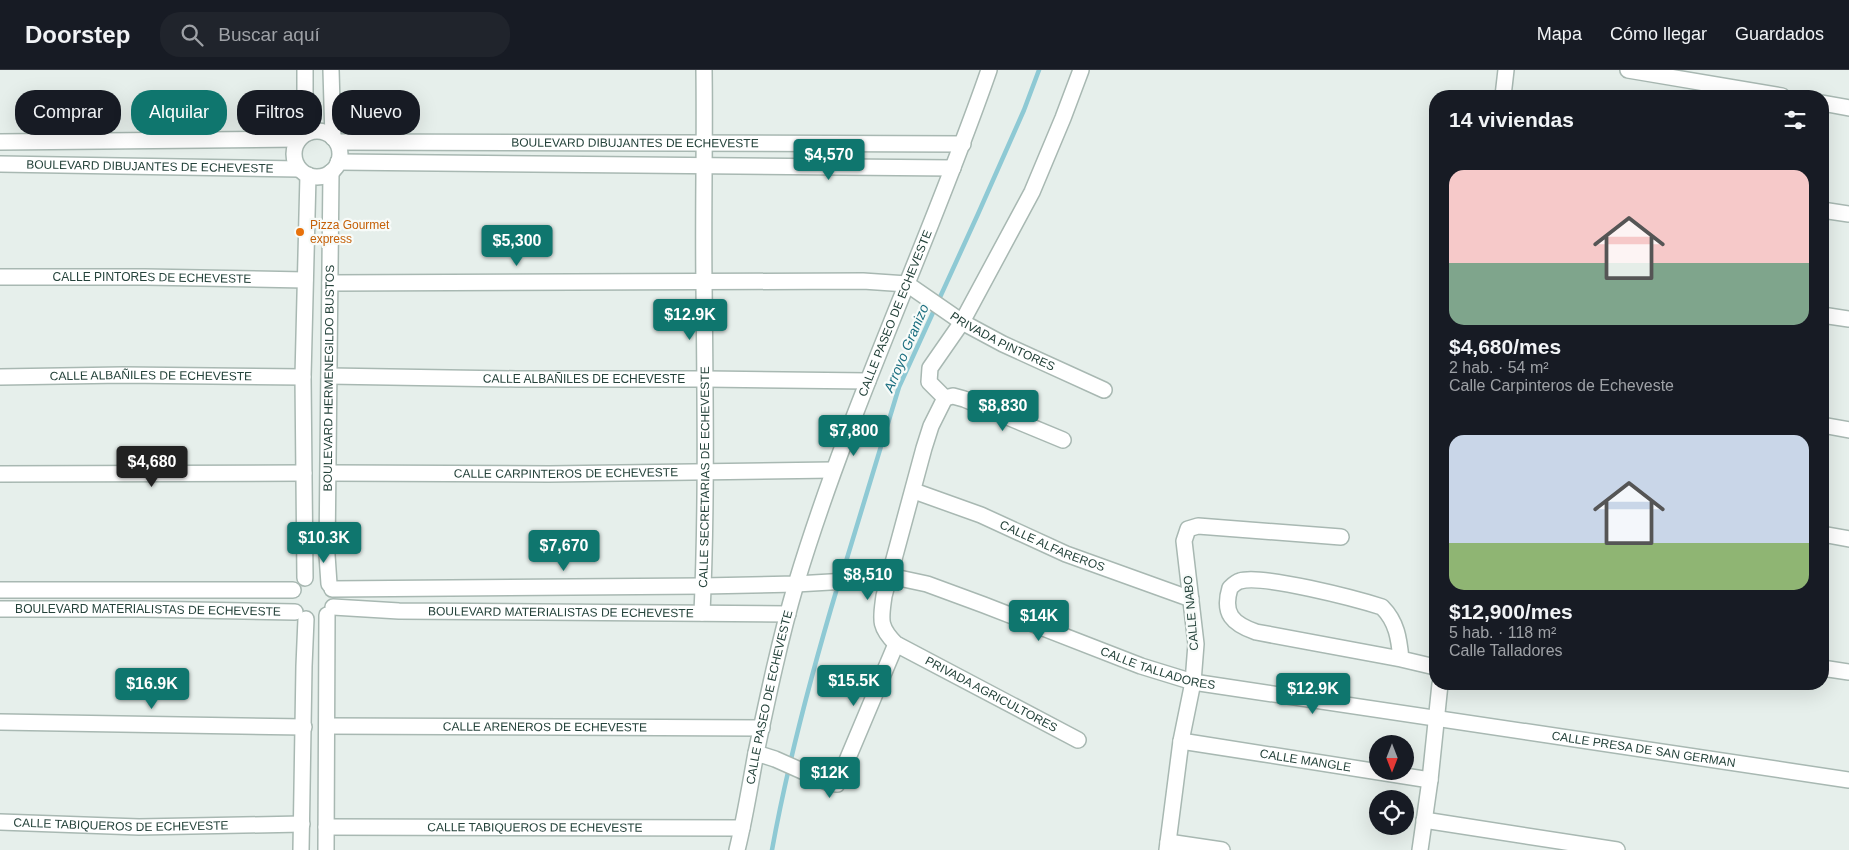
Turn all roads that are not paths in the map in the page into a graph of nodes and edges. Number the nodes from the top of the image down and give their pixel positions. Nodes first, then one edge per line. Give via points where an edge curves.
1 (305, 70) edge
2 (331, 70) edge
3 (704, 70) edge
4 (989, 70) edge
5 (1081, 70) edge
6 (1506, 70) edge
7 (1628, 70) edge
8 (1504, 90) edge
9 (1746, 90) edge
10 (1829, 104) edge
11 (1849, 108) edge
12 (304, 136) junction
13 (335, 140) junction
14 (0, 142) edge
15 (706, 144) junction
16 (963, 144) junction
17 (0, 164) edge
18 (705, 166) junction
19 (334, 167) junction
20 (953, 168) junction
21 (304, 172) junction
22 (1829, 211) edge
23 (1849, 214) edge
24 (0, 277) edge
25 (305, 280) junction
26 (704, 282) junction
27 (330, 283) junction
28 (907, 284) junction
29 (1829, 316) edge
30 (956, 319) junction
31 (1849, 320) edge
32 (303, 376) junction
33 (329, 376) junction
34 (0, 377) edge
35 (706, 379) junction
36 (868, 381) junction
37 (1104, 390) dead end
38 (945, 398) junction
39 (1829, 427) edge
40 (1849, 430) edge
41 (1062, 440) dead end
42 (833, 470) junction
43 (304, 473) junction
44 (328, 473) junction
45 (705, 473) junction
46 (0, 474) edge
47 (914, 491) junction
48 (1829, 535) edge
49 (1341, 537) dead end
50 (1849, 539) edge
51 (305, 578) junction
52 (884, 578) junction
53 (796, 584) junction
54 (703, 586) junction
55 (331, 587) junction
56 (0, 590) edge
57 (293, 590) junction
58 (1191, 599) junction
59 (0, 609) edge
60 (330, 611) junction
61 (702, 613) junction
62 (788, 614) junction
63 (301, 615) junction
64 (896, 644) junction
65 (1400, 659) junction
66 (1429, 666) edge
67 (1829, 669) edge
68 (1849, 672) edge
69 (1193, 682) junction
70 (1439, 690) edge
71 (1437, 718) junction
72 (0, 722) edge
73 (327, 726) junction
74 (304, 727) junction
75 (762, 728) junction
76 (1078, 740) dead end
77 (1181, 741) junction
78 (756, 753) junction
79 (1430, 780) junction
80 (1849, 780) edge
81 (1424, 820) junction
82 (0, 822) edge
83 (302, 824) junction
84 (326, 827) junction
85 (742, 828) junction
86 (1168, 846) edge
87 (301, 850) edge
88 (326, 850) edge
89 (737, 850) edge
90 (1222, 850) edge
91 (1420, 850) edge
92 (1617, 850) edge

1 - 12 street
2 - 13 street
3 - 15 street, CALLE SECRETARIAS DE ECHEVESTE
4 - 16 street, CALLE PASEO DE ECHEVESTE
5 - 30 street via 1032,192
6 - 8 street
7 - 9 street
10 - 11 street
12 - 13 street via 322,132
12 - 14 street, BOULEVARD DIBUJANTES DE ECHEVESTE
12 - 21 street via 294,151 294,157
13 - 15 street, BOULEVARD DIBUJANTES DE ECHEVESTE
13 - 19 street via 339,148
15 - 16 street, BOULEVARD DIBUJANTES DE ECHEVESTE
15 - 18 street, CALLE SECRETARIAS DE ECHEVESTE
16 - 20 street, CALLE PASEO DE ECHEVESTE
17 - 21 street, BOULEVARD DIBUJANTES DE ECHEVESTE
18 - 19 street, BOULEVARD DIBUJANTES DE ECHEVESTE
18 - 20 street, BOULEVARD DIBUJANTES DE ECHEVESTE
18 - 26 street, CALLE SECRETARIAS DE ECHEVESTE
19 - 21 street via 316,176
19 - 27 street, BOULEVARD HERMENEGILDO BUSTOS
20 - 28 street, CALLE PASEO DE ECHEVESTE
21 - 25 street, BOULEVARD HERMENEGILDO BUSTOS
22 - 23 street
24 - 25 street, CALLE PINTORES DE ECHEVESTE
25 - 32 street, BOULEVARD HERMENEGILDO BUSTOS
26 - 27 street
26 - 28 street
26 - 35 street, CALLE SECRETARIAS DE ECHEVESTE
27 - 33 street, BOULEVARD HERMENEGILDO BUSTOS
28 - 30 street, PRIVADA PINTORES
28 - 36 street, CALLE PASEO DE ECHEVESTE
29 - 31 street
30 - 37 street, PRIVADA PINTORES
30 - 38 street via 930,368 929,382
32 - 34 street, CALLE ALBAÑILES DE ECHEVESTE
32 - 43 street, BOULEVARD HERMENEGILDO BUSTOS
33 - 35 street, CALLE ALBAÑILES DE ECHEVESTE
33 - 44 street, BOULEVARD HERMENEGILDO BUSTOS
35 - 36 street, CALLE ALBAÑILES DE ECHEVESTE
35 - 45 street, CALLE SECRETARIAS DE ECHEVESTE
36 - 42 street, CALLE PASEO DE ECHEVESTE
38 - 41 street via 964,399
38 - 47 street via 931,426
39 - 40 street
42 - 45 street, CALLE CARPINTEROS DE ECHEVESTE
42 - 53 street, CALLE PASEO DE ECHEVESTE
43 - 46 street
43 - 51 street, BOULEVARD HERMENEGILDO BUSTOS
44 - 45 street, CALLE CARPINTEROS DE ECHEVESTE
44 - 55 street, BOULEVARD HERMENEGILDO BUSTOS via 327,554
45 - 54 street, CALLE SECRETARIAS DE ECHEVESTE
47 - 52 street
47 - 58 street, CALLE ALFAREROS via 981,515 1066,554
48 - 50 street
49 - 58 street, CALLE NABO via 1198,526 1188,529 1184,541
51 - 55 street via 318,578
51 - 57 street
52 - 53 street, BOULEVARD MATERIALISTAS DE ECHEVESTE
52 - 64 street, PRIVADA AGRICULTORES via 882,628
52 - 69 street, CALLE TALLADORES via 927,584 1140,666
53 - 54 street, BOULEVARD MATERIALISTAS DE ECHEVESTE
53 - 62 street, CALLE PASEO DE ECHEVESTE
54 - 55 street, BOULEVARD MATERIALISTAS DE ECHEVESTE
54 - 61 street, CALLE SECRETARIAS DE ECHEVESTE
55 - 60 street via 334,601
56 - 57 street, BOULEVARD MATERIALISTAS DE ECHEVESTE
57 - 63 street via 291,601
58 - 69 street, CALLE NABO via 1196,644
59 - 63 street, BOULEVARD MATERIALISTAS DE ECHEVESTE via 143,609
60 - 61 street, BOULEVARD MATERIALISTAS DE ECHEVESTE
60 - 63 street via 317,620
60 - 73 street
61 - 62 street, BOULEVARD MATERIALISTAS DE ECHEVESTE
62 - 75 street, CALLE PASEO DE ECHEVESTE
63 - 74 street
64 - 76 street, PRIVADA AGRICULTORES
64 - 78 street via 839,782 833,784
65 - 65 street via 1243,627 1235,623 1229,610 1230,588 1246,580 1274,582 1382,607 1395,624
65 - 66 street
67 - 68 street
69 - 71 street, CALLE TALLADORES
69 - 77 street, CALLE NABO
70 - 71 street
71 - 79 street
71 - 80 street, CALLE PRESA DE SAN GERMAN
72 - 74 street
73 - 75 street, CALLE ARENEROS DE ECHEVESTE
73 - 84 street
74 - 83 street
75 - 78 street, CALLE PASEO DE ECHEVESTE
77 - 79 street, CALLE MANGLE
77 - 86 street, CALLE NABO
78 - 85 street, CALLE PASEO DE ECHEVESTE
79 - 81 street
81 - 91 street
81 - 92 street
82 - 83 street, CALLE TABIQUEROS DE ECHEVESTE via 139,827
83 - 87 street
84 - 85 street, CALLE TABIQUEROS DE ECHEVESTE
84 - 88 street
85 - 89 street, CALLE PASEO DE ECHEVESTE
86 - 90 street

